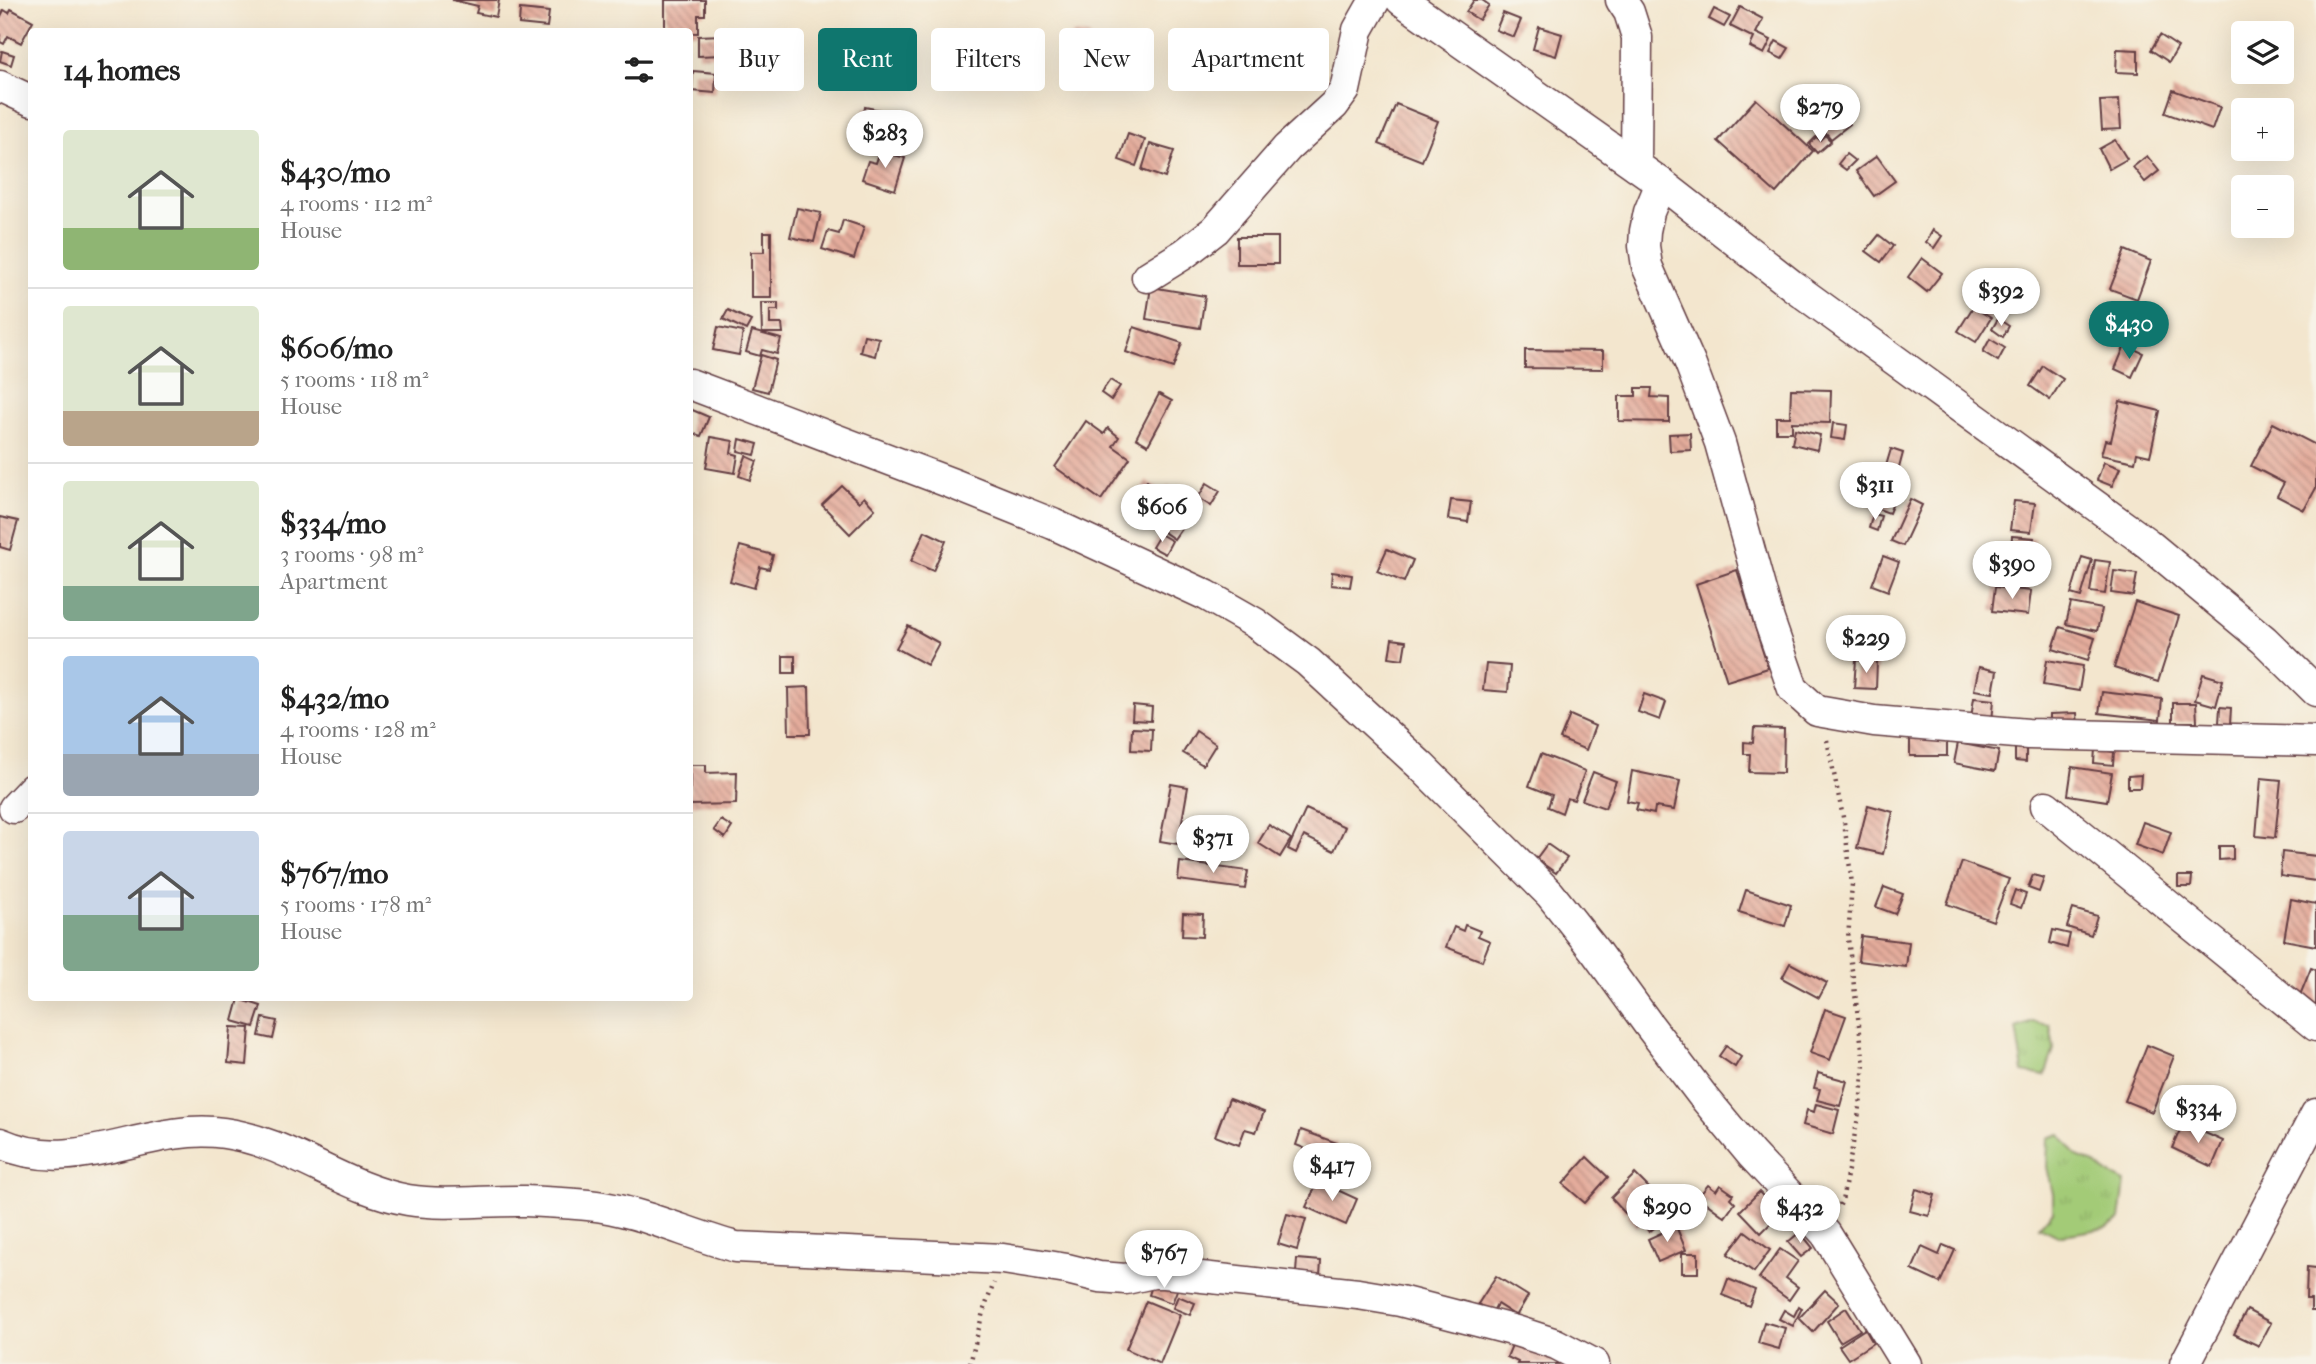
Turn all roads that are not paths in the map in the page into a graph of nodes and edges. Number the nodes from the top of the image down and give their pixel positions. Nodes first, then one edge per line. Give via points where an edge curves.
1 (1375, 0) edge
2 (1401, 0) edge
3 (1621, 0) edge
4 (0, 86) edge
5 (28, 99) edge
6 (1636, 165) junction
7 (1661, 183) junction
8 (1147, 276) dead end
9 (693, 385) edge
10 (2316, 691) edge
11 (2316, 741) edge
12 (2046, 806) dead end
13 (2316, 1026) edge
14 (2316, 1114) edge
15 (0, 1143) edge
16 (1594, 1364) edge
17 (1906, 1364) edge
18 (2186, 1364) edge

1 - 8 street via 1360,24 1348,83 1339,97 1215,230
2 - 6 street
3 - 6 street via 1637,37
4 - 5 street
6 - 7 street
7 - 10 street via 1793,286 2147,543 2264,640
7 - 11 street via 1645,231 1647,266 1720,443 1793,689 1817,711 1874,721 2028,734
9 - 17 street via 1053,524 1206,594 1308,662 1550,894 1702,1095 1826,1234
12 - 13 street
14 - 18 street
15 - 16 street via 57,1156 170,1135 223,1133 264,1141 325,1171 407,1200 590,1205 634,1214 736,1247 1003,1259 1107,1278 1166,1273 1358,1294 1516,1331 1556,1344

